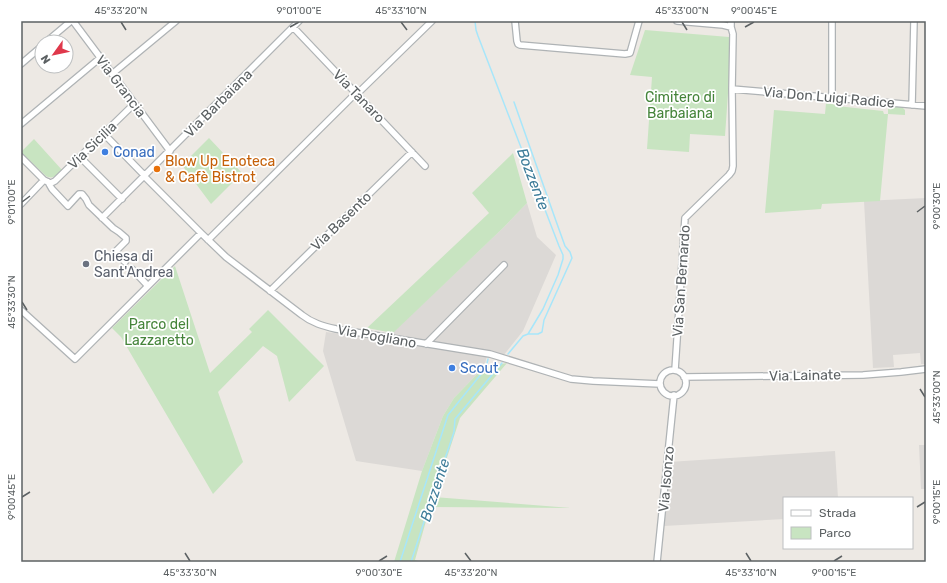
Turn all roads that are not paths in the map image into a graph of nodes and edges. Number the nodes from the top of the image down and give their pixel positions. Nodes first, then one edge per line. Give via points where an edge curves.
1 (72, 21) edge
2 (176, 21) edge
3 (299, 21) edge
4 (432, 21) edge
5 (515, 21) edge
6 (639, 21) edge
7 (677, 21) edge
8 (682, 21) edge
9 (832, 21) edge
10 (914, 21) edge
11 (731, 24) edge
12 (293, 27) junction
13 (56, 34) edge
14 (34, 53) edge
15 (100, 58) junction
16 (21, 64) edge
17 (112, 74) junction
18 (732, 89) junction
19 (357, 94) junction
20 (832, 97) junction
21 (134, 104) junction
22 (912, 105) junction
23 (926, 106) edge
24 (21, 124) edge
25 (103, 135) junction
26 (170, 151) junction
27 (412, 152) junction
28 (21, 157) edge
29 (80, 157) junction
30 (425, 166) dead end
31 (145, 176) junction
32 (46, 181) junction
33 (122, 199) junction
34 (21, 204) edge
35 (102, 218) junction
36 (201, 233) junction
37 (208, 240) junction
38 (125, 262) dead end
39 (504, 265) dead end
40 (132, 269) dead end
41 (148, 286) junction
42 (270, 291) junction
43 (21, 310) edge
44 (426, 344) junction
45 (926, 369) edge
46 (675, 370) junction
47 (684, 376) junction
48 (660, 384) junction
49 (674, 395) junction
50 (658, 562) edge

1 - 13 street
1 - 15 street, Via Grancia
2 - 17 street
3 - 12 street, Via Barbaiana
4 - 19 street
5 - 6 street via 517,41 520,45 625,54 630,53
7 - 8 street
8 - 11 street
9 - 20 street
10 - 22 street
11 - 18 street, Via San Bernardo
12 - 19 street, Via Tanaro
12 - 26 street, Via Barbaiana
14 - 16 street
15 - 17 street, Via Grancia
15 - 24 street
17 - 21 street, Via Grancia
18 - 20 street, Via Don Luigi Radice
18 - 46 street, Via San Bernardo via 734,166 729,175 685,218
19 - 27 street, Via Tanaro
19 - 37 street
20 - 22 street, Via Don Luigi Radice
21 - 25 street, Via Sicilia
21 - 26 street, Via Grancia
22 - 23 street, Via Don Luigi Radice
25 - 29 street, Via Sicilia
25 - 31 street, Via Pogliano
26 - 31 street, Via Barbaiana
27 - 30 street, Via Tanaro
27 - 42 street, Via Basento
28 - 32 street
29 - 32 street, Via Sicilia via 55,181
29 - 33 street
31 - 33 street, Via Barbaiana
31 - 36 street, Via Pogliano
32 - 34 street, Via Sicilia
32 - 35 street via 68,206 82,194
33 - 35 street, Via Barbaiana
35 - 38 street via 126,238 115,252
36 - 37 street, Via Pogliano
36 - 41 street
37 - 42 street, Via Pogliano
39 - 44 street
40 - 41 street
41 - 43 street via 75,359
42 - 44 street, Via Pogliano via 308,319 324,326
44 - 48 street, Via Pogliano via 490,354 571,379
45 - 47 street, Via Lainate via 863,375
46 - 47 street
46 - 48 street via 666,371 660,379
47 - 49 street via 686,381 683,391
48 - 49 street via 665,393
49 - 50 street, Via Isonzo

